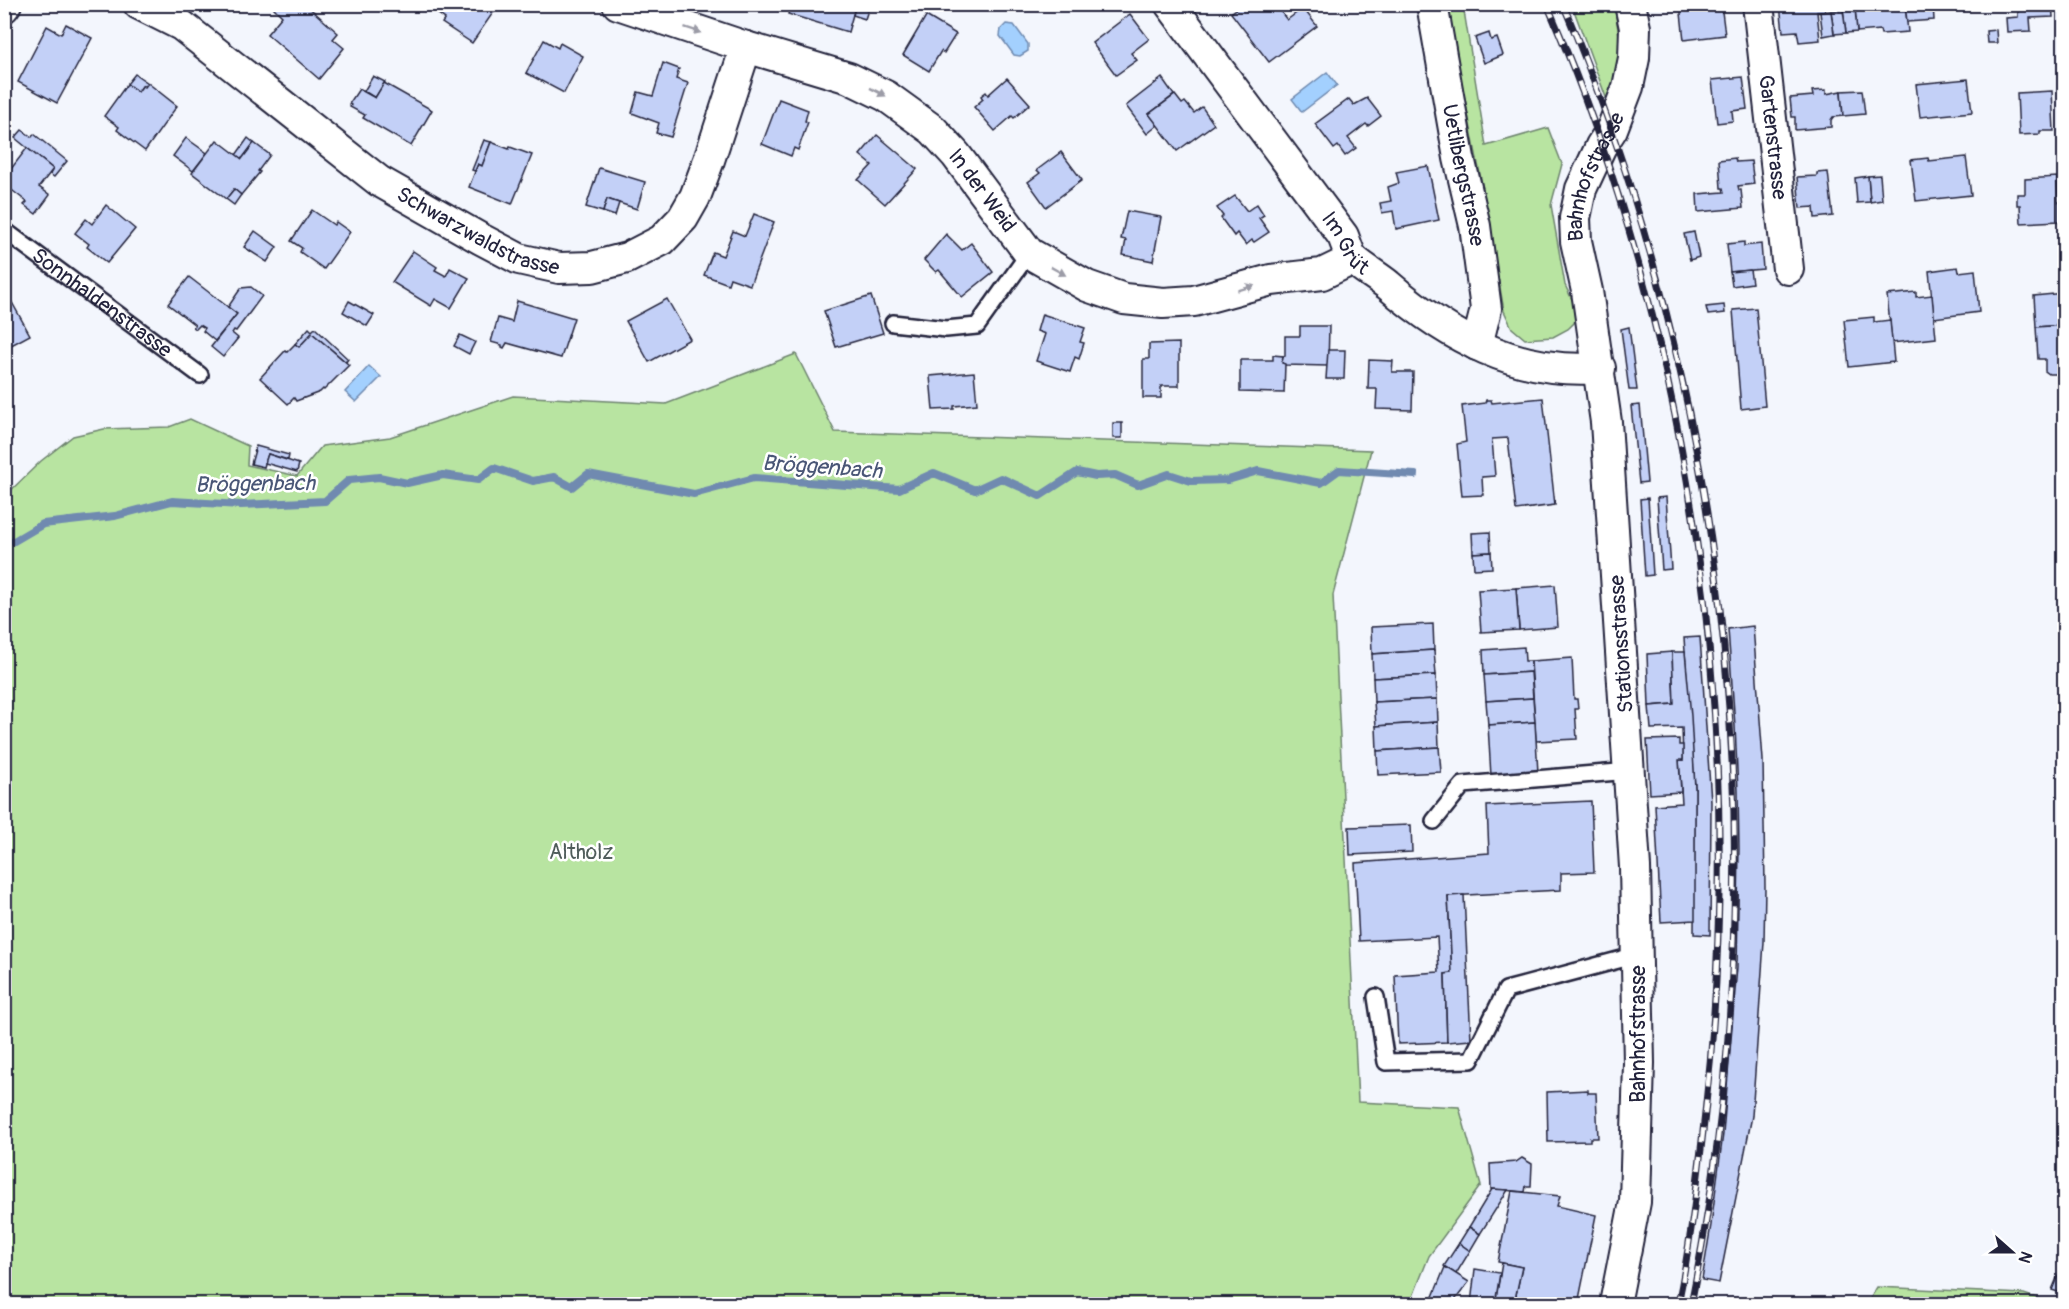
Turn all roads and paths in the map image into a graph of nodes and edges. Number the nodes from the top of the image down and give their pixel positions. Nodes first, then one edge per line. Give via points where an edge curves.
1 (139, 4) edge
2 (618, 4) edge
3 (1170, 4) edge
4 (1432, 4) edge
5 (1630, 4) edge
6 (1758, 4) edge
7 (746, 47) junction
8 (4, 230) edge
9 (1029, 253) junction
10 (1353, 259) junction
11 (1788, 269) dead end
12 (893, 323) dead end
13 (1477, 345) junction
14 (1600, 368) junction
15 (200, 375) dead end
16 (1606, 422) joint
17 (1629, 771) junction
18 (1434, 821) dead end
19 (1635, 867) joint
20 (1637, 955) junction
21 (1376, 997) dead end
22 (1615, 1305) edge

1 - 7 street, Schwarzwaldstrasse via 181,25 380,181 519,259 559,268 592,267 627,258 662,240 683,218 709,160
2 -> 7 street, In der Weid
3 - 10 street, Im Grüt via 1343,236
4 - 13 street, Uetlibergstrasse via 1475,226 1485,309
5 - 14 street, Bahnhofstrasse via 1635,28 1628,87 1612,129 1581,189 1575,218
6 - 11 street, Gartenstrasse
7 -> 9 street, In der Weid via 849,78 914,115 956,155
8 - 15 lane, Sonnhaldenstrasse
9 -> 10 street, In der Weid via 1087,286 1124,298 1163,303 1194,301 1271,280 1322,274
9 - 12 lane via 977,326 946,329
10 - 13 street, Im Grüt via 1423,314
13 - 14 street, Im Grüt via 1520,362
14 - 16 street, Bahnhofstrasse
16 - 17 street, Stationsstrasse
17 - 18 lane via 1463,785
17 - 19 street, Stationsstrasse
19 - 20 street, Bahnhofstrasse
20 - 21 lane via 1506,990 1471,1060 1386,1062
20 - 22 street, Bahnhofstrasse via 1635,1202

